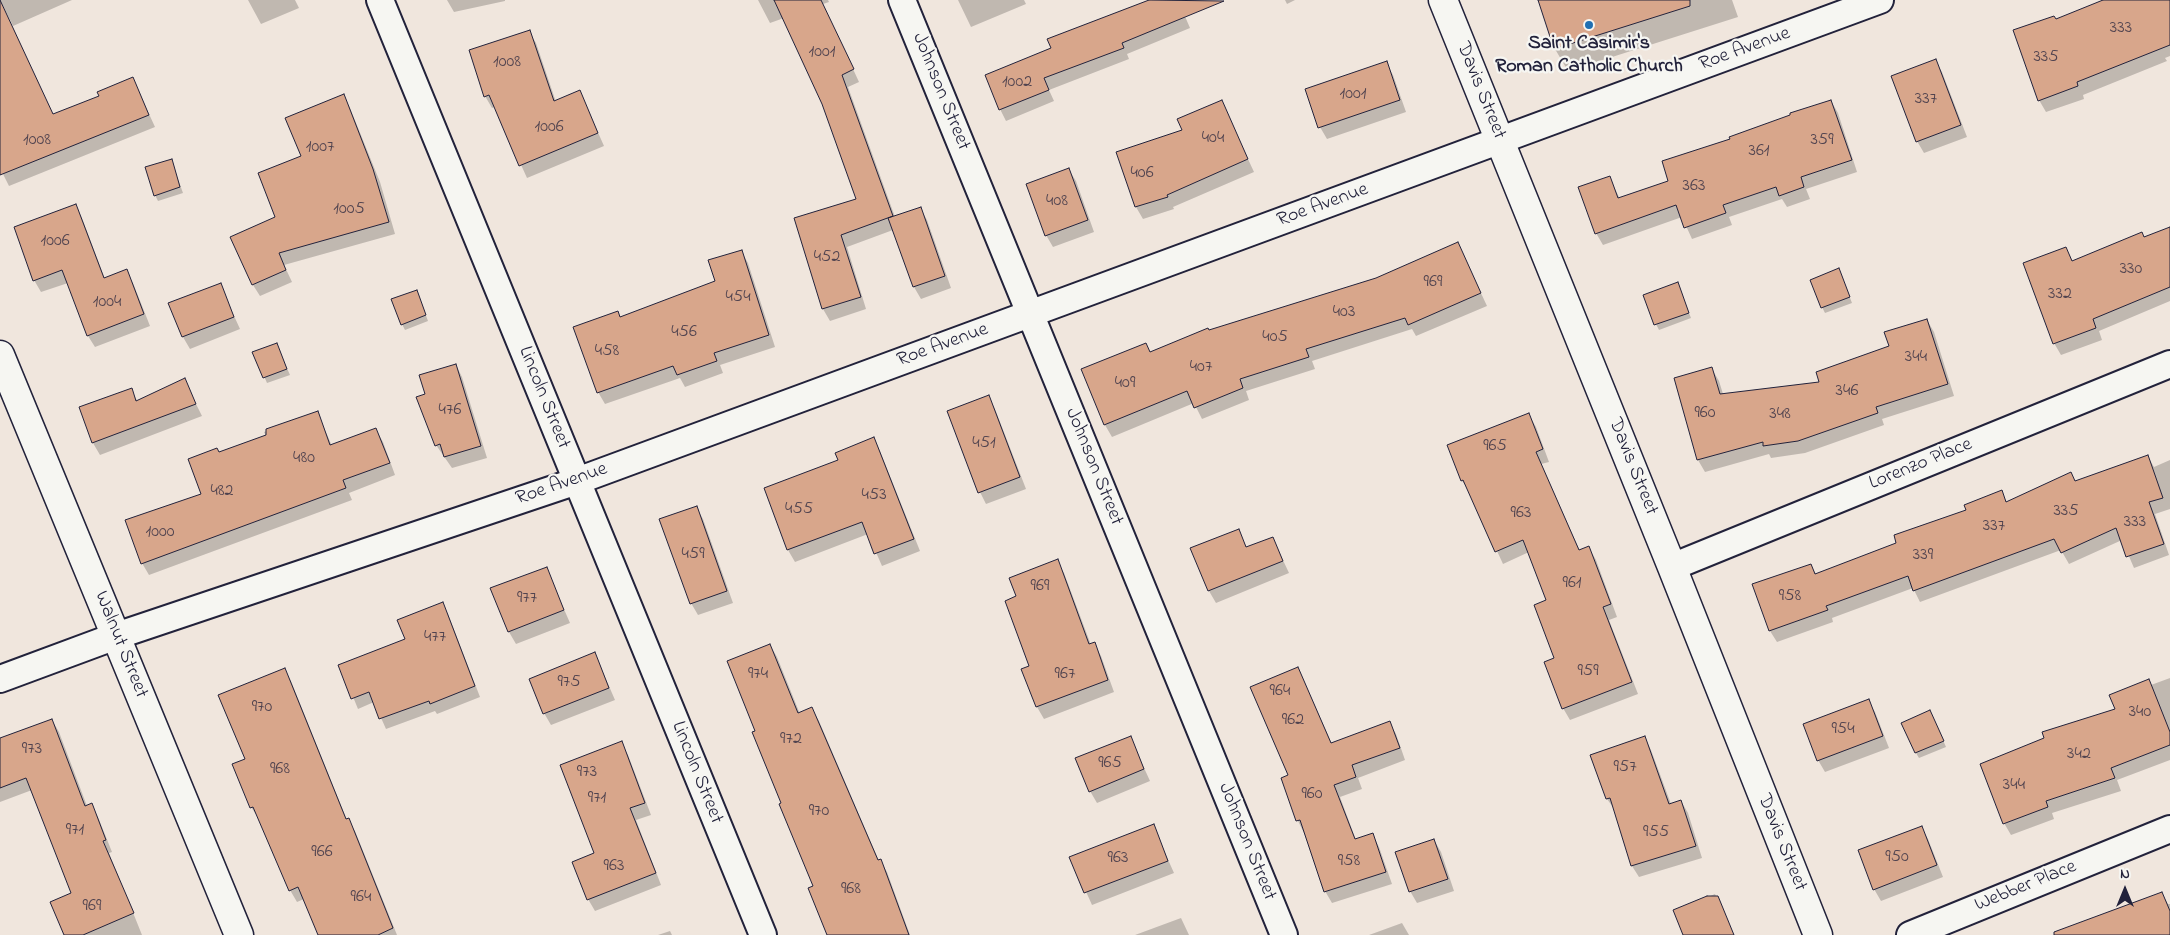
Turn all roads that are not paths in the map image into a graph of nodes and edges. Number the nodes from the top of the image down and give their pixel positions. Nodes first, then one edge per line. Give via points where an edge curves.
1 (380, 0) edge
2 (902, 0) edge
3 (1443, 0) edge
4 (1880, 0) edge
5 (1501, 141) junction
6 (1031, 314) junction
7 (0, 355) edge
8 (2170, 364) edge
9 (577, 481) junction
10 (1672, 566) junction
11 (116, 636) junction
12 (0, 679) edge
13 (2170, 828) edge
14 (239, 935) edge
15 (763, 935) edge
16 (1284, 935) edge
17 (1818, 935) edge
18 (1910, 935) edge

1 - 9 street, Lincoln Street
2 - 6 street, Johnson Street
3 - 5 street, Davis Street
4 - 5 street, Roe Avenue
5 - 6 street, Roe Avenue
5 - 10 street, Davis Street
6 - 9 street, Roe Avenue
6 - 16 street, Johnson Street
7 - 11 street, Walnut Street
8 - 10 street, Lorenzo Place
9 - 11 street, Roe Avenue
9 - 15 street, Lincoln Street
10 - 17 street, Davis Street
11 - 12 street, Roe Avenue
11 - 14 street, Walnut Street
13 - 18 street, Webber Place

